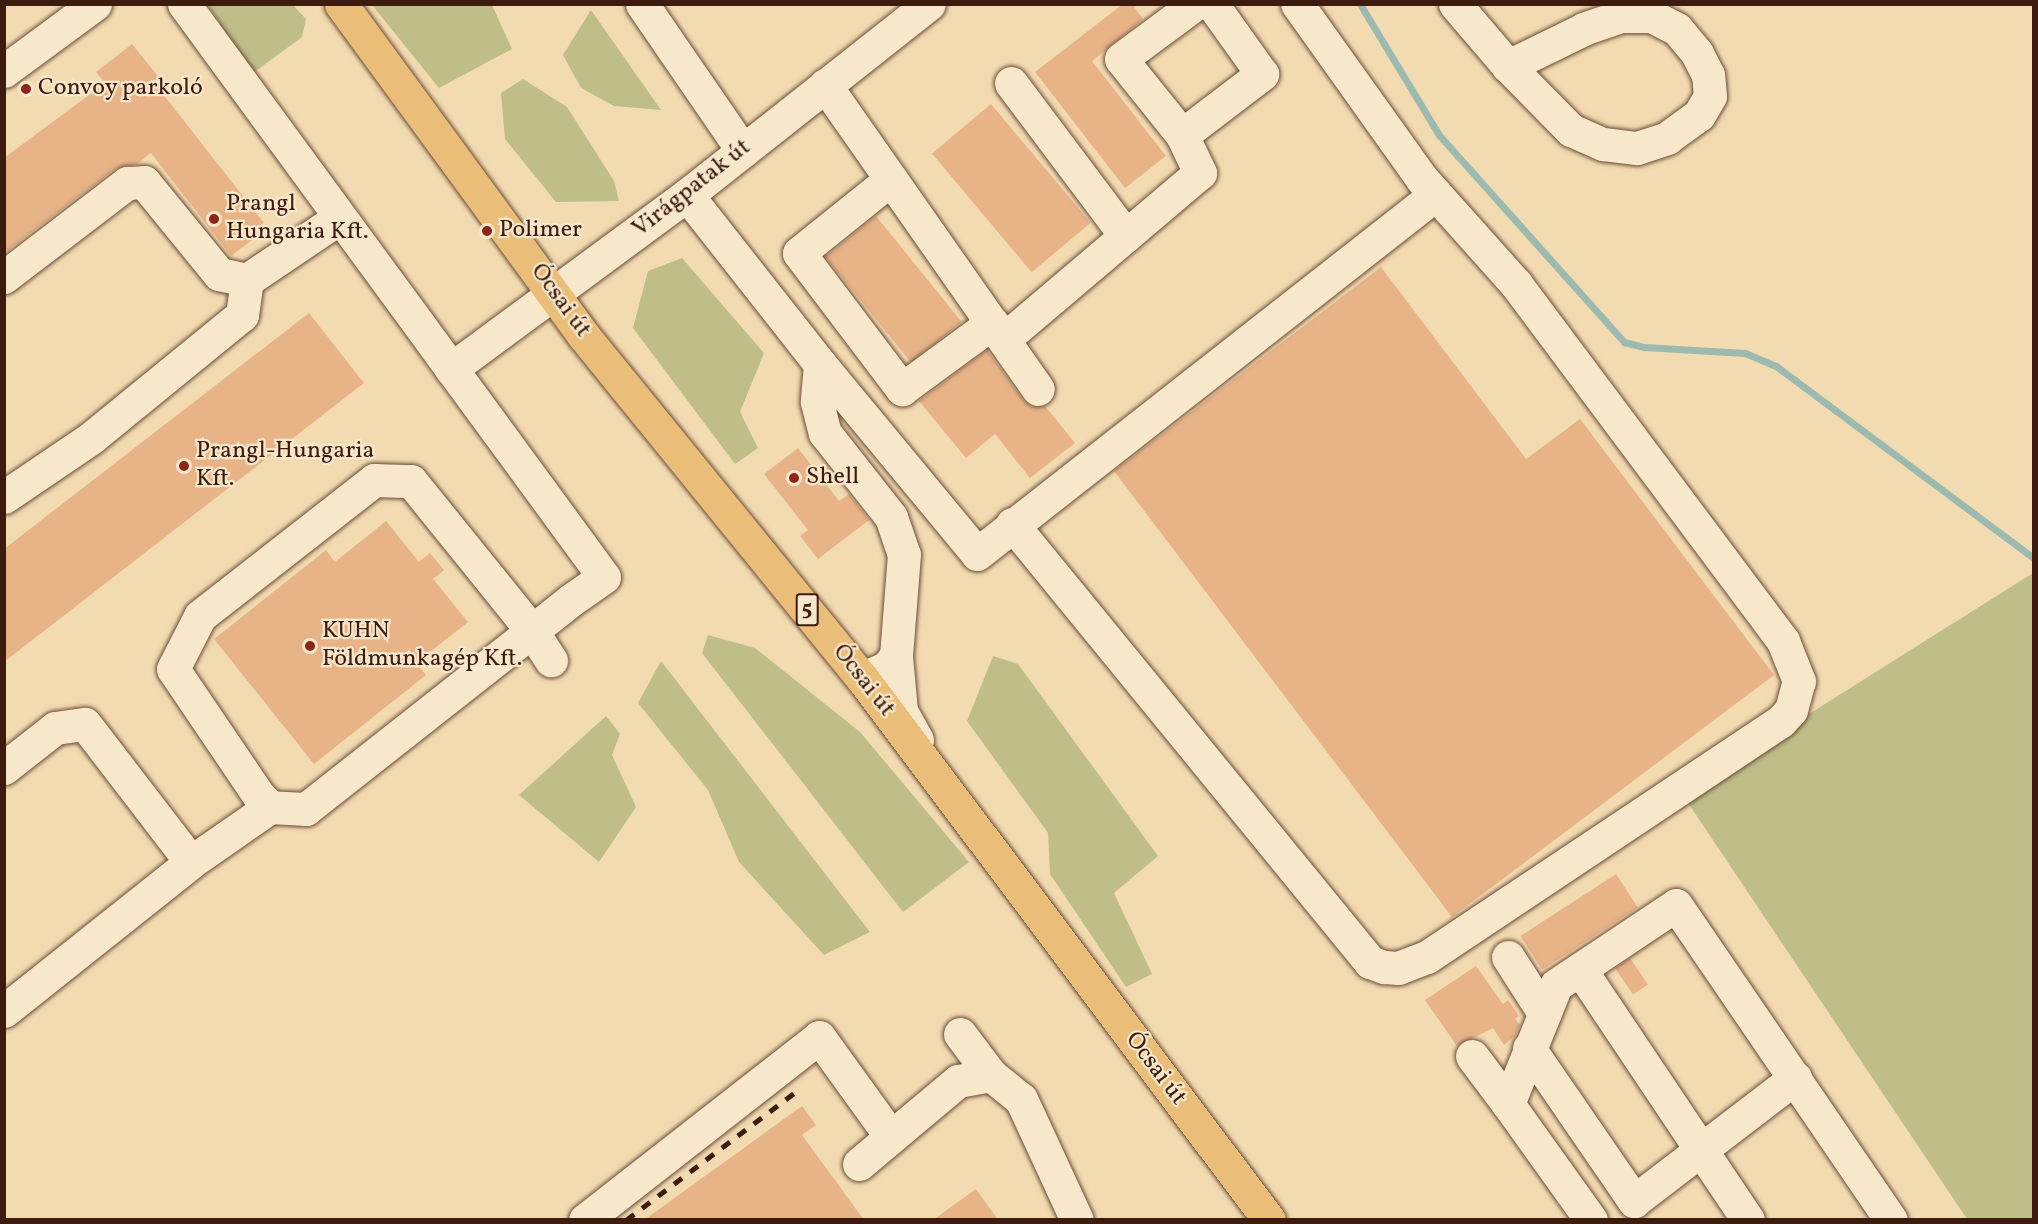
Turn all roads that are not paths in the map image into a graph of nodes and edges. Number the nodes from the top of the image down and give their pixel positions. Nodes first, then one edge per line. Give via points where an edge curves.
1 (95, 4) edge
2 (184, 4) edge
3 (341, 4) edge
4 (642, 4) edge
5 (929, 4) edge
6 (1195, 4) edge
7 (1212, 4) edge
8 (1297, 4) edge
9 (1455, 4) edge
10 (1628, 10) edge
11 (1155, 16) edge
12 (1508, 66) junction
13 (4, 71) edge
14 (1011, 83) dead end
15 (825, 85) junction
16 (1182, 135) junction
17 (743, 151) junction
18 (891, 179) junction
19 (1436, 194) junction
20 (687, 195) junction
21 (339, 218) junction
22 (1126, 236) junction
23 (4, 277) edge
24 (248, 280) junction
25 (554, 293) junction
26 (998, 331) junction
27 (819, 364) junction
28 (451, 369) junction
29 (1038, 389) dead end
30 (4, 497) edge
31 (1012, 524) junction
32 (532, 631) junction
33 (896, 656) junction
34 (551, 660) dead end
35 (862, 678) junction
36 (4, 768) edge
37 (957, 805) junction
38 (270, 807) junction
39 (191, 862) junction
40 (1508, 957) dead end
41 (1580, 969) junction
42 (4, 1011) edge
43 (1544, 1013) junction
44 (960, 1034) dead end
45 (1529, 1048) junction
46 (1472, 1056) dead end
47 (991, 1076) junction
48 (1794, 1078) junction
49 (1508, 1104) junction
50 (891, 1137) junction
51 (1700, 1150) junction
52 (859, 1164) dead end
53 (1256, 1212) edge
54 (1629, 1214) edge
55 (585, 1220) edge
56 (1077, 1220) edge
57 (1591, 1220) edge
58 (1748, 1220) edge
59 (1891, 1220) edge

1 - 13 street
2 - 21 street
3 - 25 main road, Ócsai út / 5
4 - 17 street
5 - 15 street, Virágpatak út
6 - 11 street
7 - 16 street via 1262,74
8 - 19 street
9 - 12 street
10 - 12 street
10 - 12 street via 1652,16 1677,29 1697,53 1708,75 1710,96 1699,115 1667,138 1637,148 1603,144 1570,130
11 - 16 street via 1121,59
14 - 22 street
15 - 17 street, Virágpatak út
15 - 18 street
16 - 22 street via 1200,173
17 - 20 street, Virágpatak út
18 - 26 street
18 - 26 street via 799,254 902,389
19 - 31 street
19 - 31 street via 1516,285 1783,641 1799,681 1791,710 1781,722 1427,957 1398,968 1384,967 1371,962
20 - 25 street, Virágpatak út
20 - 27 street
21 - 24 street
21 - 28 street
22 - 26 street
23 - 24 street via 127,183 144,182 219,274
24 - 30 street via 242,315 91,438
25 - 28 street, Virágpatak út
25 - 35 main road, Ócsai út / 5 via 583,335
26 - 29 street
27 - 31 street via 977,554
27 - 33 street via 817,402 825,433 891,517 902,540 904,571
28 - 32 street via 604,577
32 - 34 street
32 - 38 street via 306,809
32 - 38 street via 411,481 374,480 200,616 173,669
33 - 35 street via 885,668
33 - 37 street via 901,711
35 - 37 main road, Ócsai út / 5
36 - 39 street via 55,728 85,724
37 - 53 main road, Ócsai út / 5
38 - 39 street
39 - 42 street
40 - 43 street
41 - 43 street via 1556,985
41 - 48 street via 1676,905
41 - 51 street
43 - 45 street
44 - 47 street
45 - 49 street
45 - 54 street
46 - 49 street
47 - 50 street via 958,1082
47 - 56 street via 1021,1099
48 - 51 street
48 - 59 street
49 - 57 street
50 - 52 street
50 - 55 street via 819,1037
51 - 54 street
51 - 58 street

